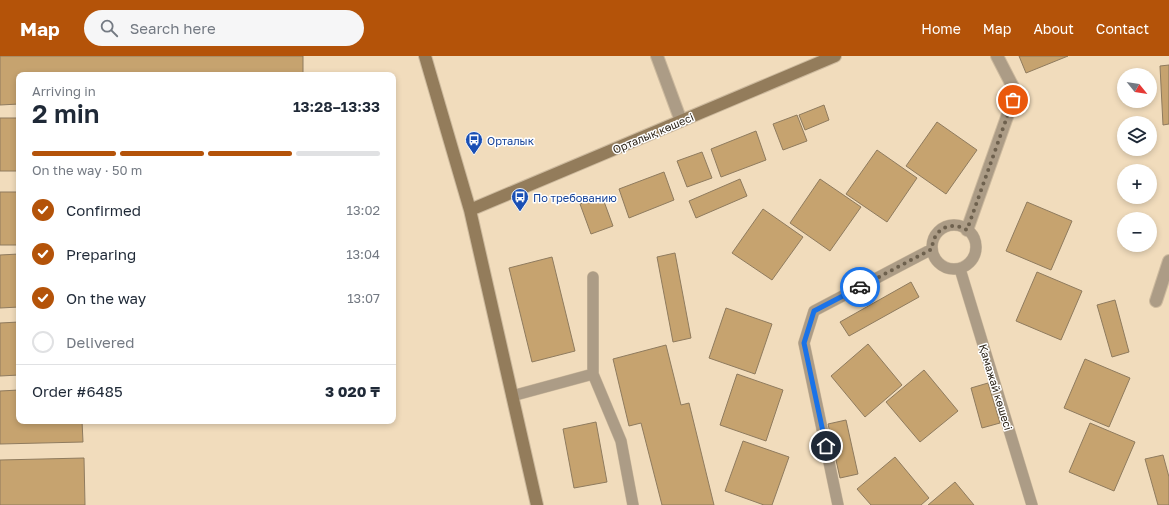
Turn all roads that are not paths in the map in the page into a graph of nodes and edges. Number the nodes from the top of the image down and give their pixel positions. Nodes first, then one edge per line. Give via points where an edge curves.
1 (424, 56) edge
2 (657, 56) edge
3 (836, 56) edge
4 (997, 56) edge
5 (814, 61) edge
6 (681, 121) junction
7 (470, 210) junction
8 (967, 230) junction
9 (932, 249) junction
10 (1169, 260) edge
11 (960, 269) junction
12 (594, 277) dead end
13 (1156, 301) dead end
14 (593, 374) junction
15 (512, 396) junction
16 (537, 505) edge
17 (633, 505) edge
18 (838, 505) edge
19 (1032, 505) edge

1 - 7 main road
2 - 6 street
3 - 5 main road, Орталық көшесі
4 - 8 street via 1013,87 1013,100
5 - 6 main road, Орталық көшесі
6 - 7 main road, Орталық көшесі
7 - 15 main road
8 - 9 lane via 958,226 944,228 936,235
8 - 11 lane via 974,239 976,251 970,262
9 - 11 lane via 940,264 951,269
9 - 18 lane via 814,311 804,343
10 - 13 street
11 - 19 lane, Қамажай көшесі
12 - 14 lane
14 - 15 lane
14 - 17 lane via 621,441
15 - 16 main road

